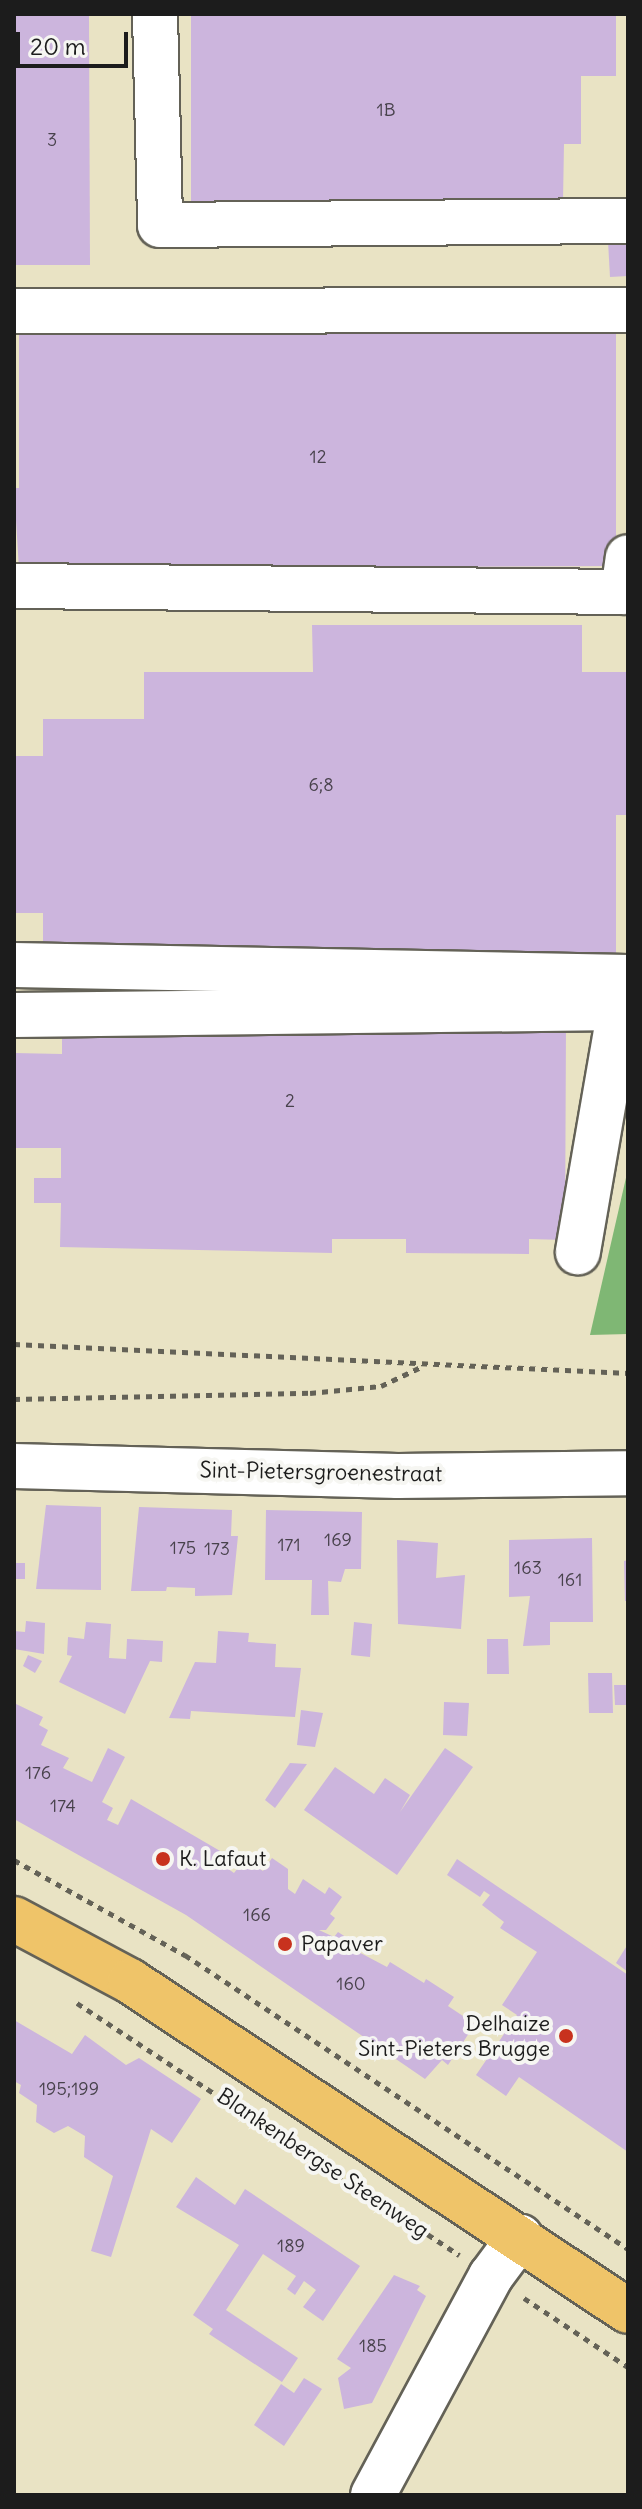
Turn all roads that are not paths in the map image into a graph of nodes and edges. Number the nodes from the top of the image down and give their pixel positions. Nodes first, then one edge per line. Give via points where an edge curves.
1 (155, 14) edge
2 (628, 221) edge
3 (628, 310) edge
4 (14, 311) edge
5 (628, 557) edge
6 (14, 586) edge
7 (14, 965) edge
8 (628, 977) edge
9 (14, 1015) edge
10 (578, 1252) dead end
11 (14, 1466) edge
12 (628, 1473) edge
13 (14, 1919) edge
14 (520, 2237) junction
15 (628, 2311) edge
16 (373, 2495) edge

1 - 2 street via 160,225
3 - 4 street
5 - 6 street via 623,592
7 - 8 street
9 - 10 street via 620,1008
11 - 12 street, Sint-Pietersgroenestraat via 398,1476
13 - 14 main road, Blankenbergse Steenweg via 130,1981
14 - 15 main road, Blankenbergse Steenweg
14 - 16 street via 491,2276

